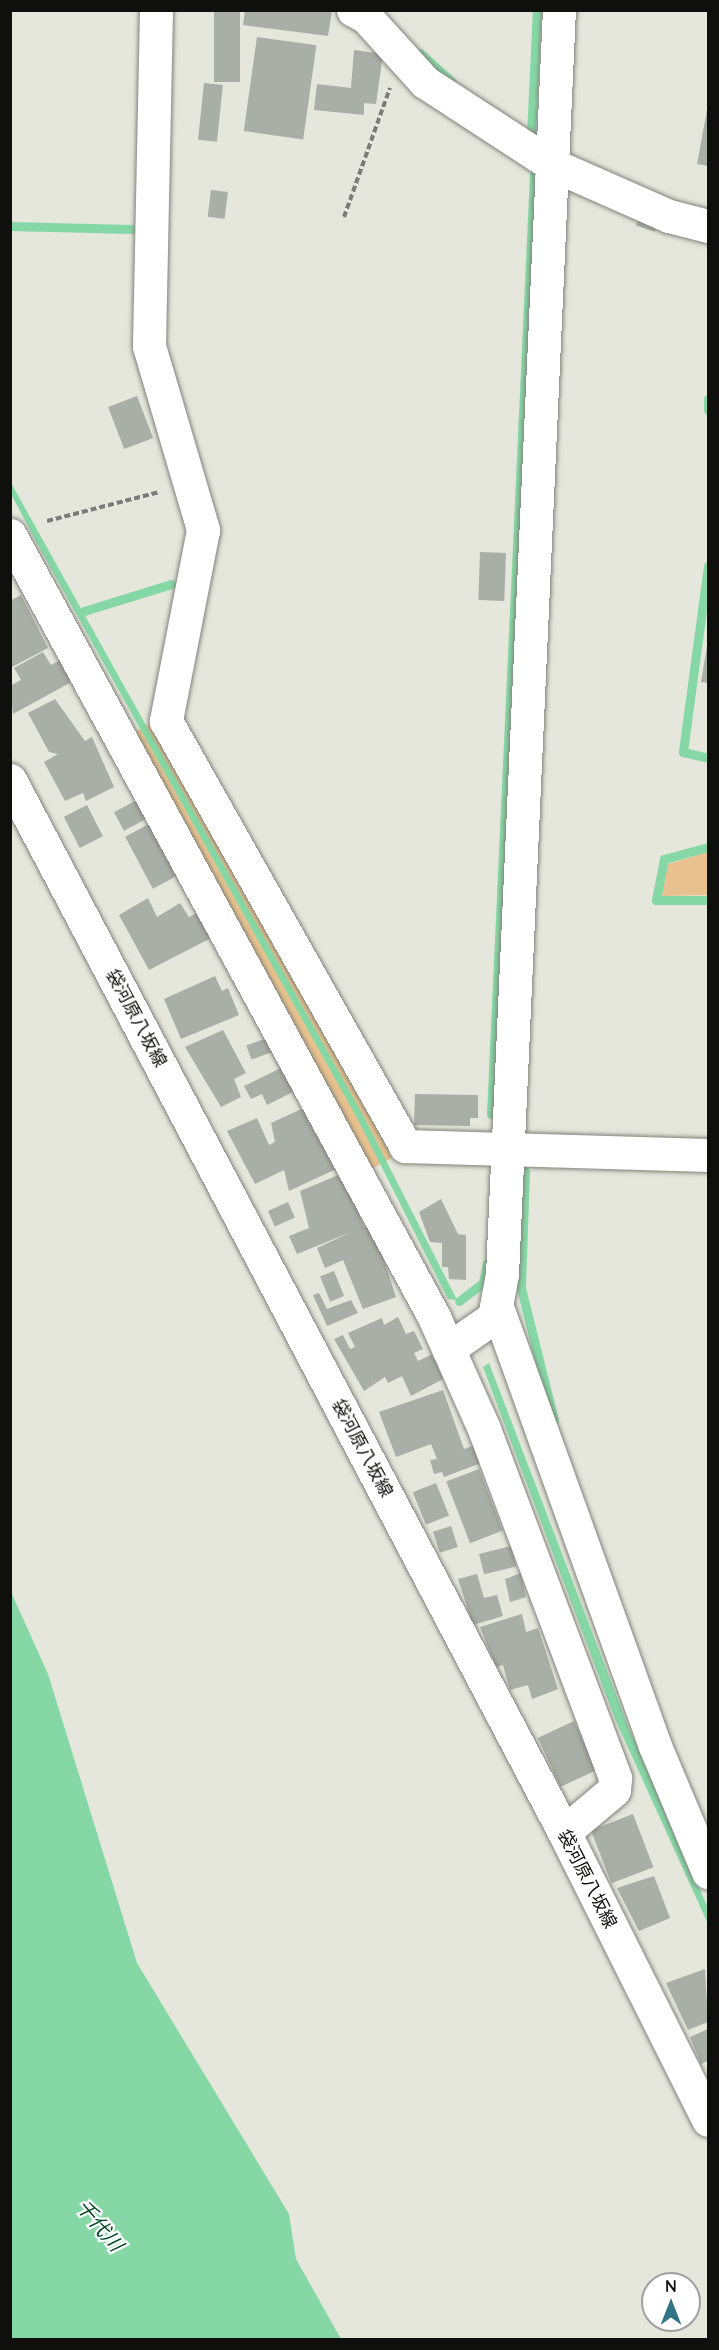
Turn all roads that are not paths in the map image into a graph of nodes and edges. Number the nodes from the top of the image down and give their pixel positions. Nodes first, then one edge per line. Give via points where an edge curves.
1 (156, 10) edge
2 (353, 10) edge
3 (559, 10) edge
4 (551, 164) junction
5 (708, 226) edge
6 (10, 535) edge
7 (10, 780) edge
8 (511, 1151) junction
9 (708, 1155) edge
10 (497, 1307) junction
11 (448, 1349) junction
12 (564, 1832) junction
13 (708, 1872) edge
14 (708, 2120) edge

1 - 8 street via 148,346 203,530 166,721 405,1146
2 - 4 street via 366,17 425,82
3 - 4 street
4 - 5 street via 669,216
4 - 8 street
6 - 11 street
7 - 12 street, 袋河原八坂線
8 - 9 street
8 - 10 street
10 - 11 street via 487,1325
10 - 13 street via 655,1746
11 - 12 street via 484,1429 615,1778 614,1790
12 - 14 street, 袋河原八坂線

